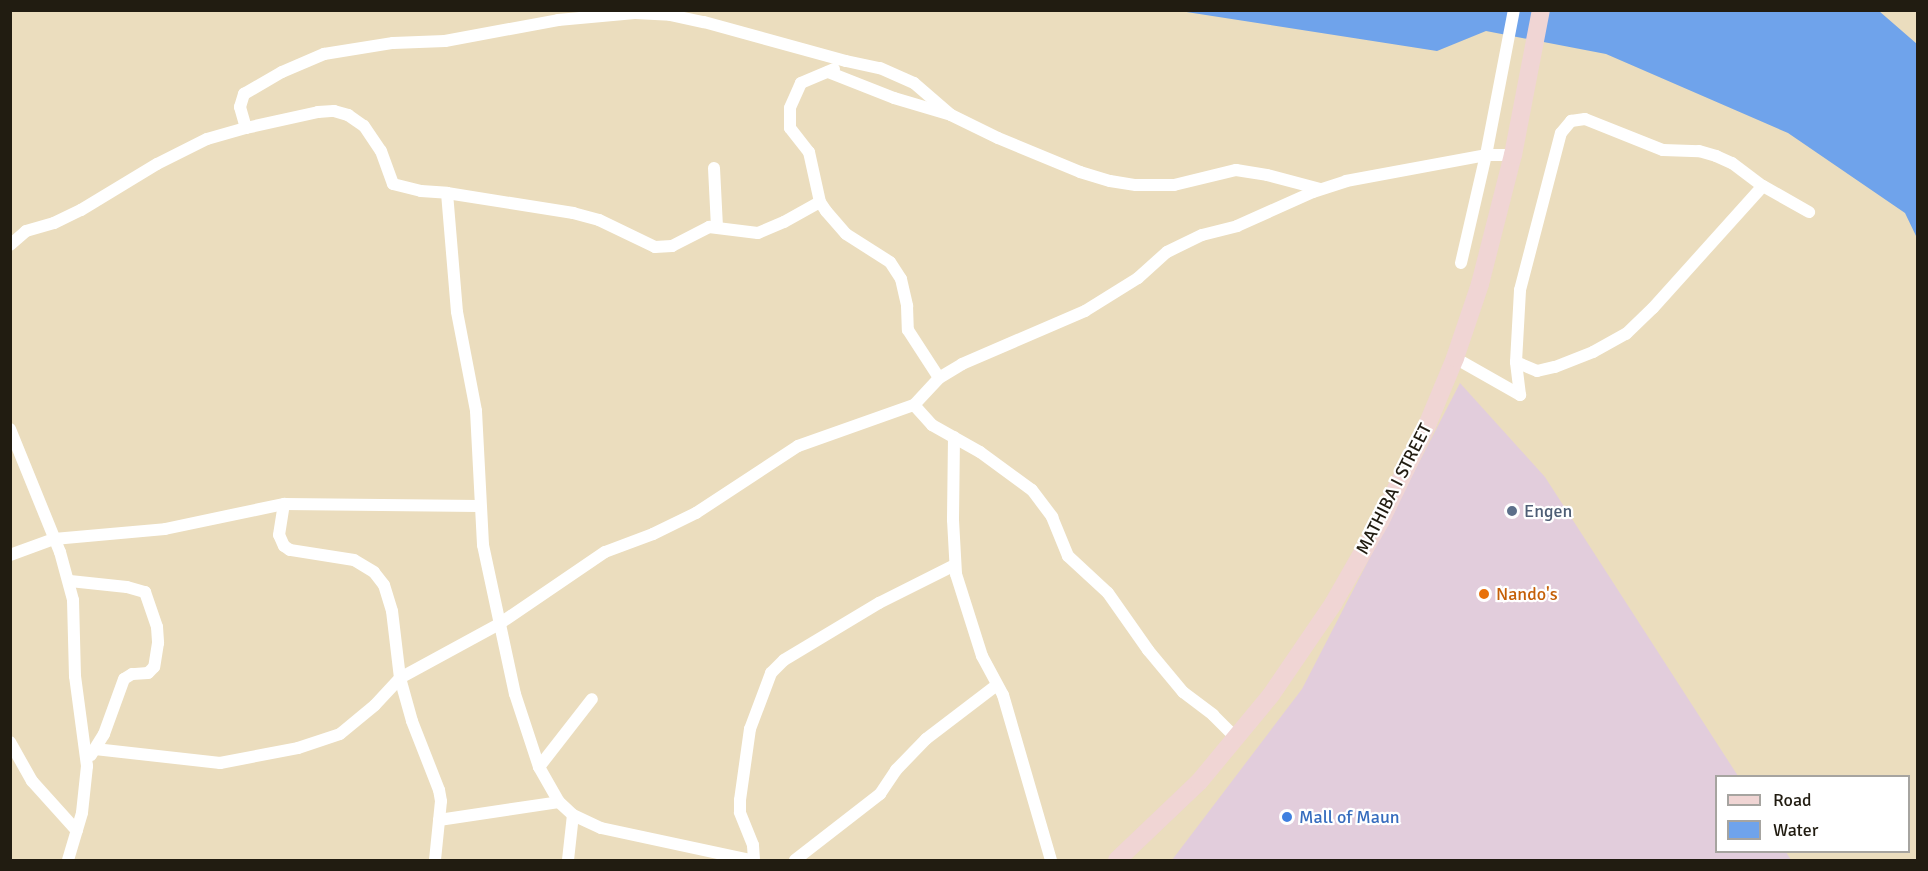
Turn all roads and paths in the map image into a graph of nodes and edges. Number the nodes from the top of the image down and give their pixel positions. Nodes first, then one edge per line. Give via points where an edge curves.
1 (1514, 10) edge
2 (1541, 10) edge
3 (846, 61) junction
4 (828, 72) junction
5 (951, 115) junction
6 (246, 128) junction
7 (1486, 155) junction
8 (1513, 155) junction
9 (714, 168) dead end
10 (1763, 186) junction
11 (1321, 189) junction
12 (447, 193) junction
13 (820, 202) junction
14 (1809, 212) dead end
15 (717, 227) junction
16 (10, 245) edge
17 (1461, 263) dead end
18 (1455, 358) junction
19 (1516, 362) junction
20 (939, 378) junction
21 (914, 405) junction
22 (10, 429) edge
23 (954, 437) junction
24 (284, 504) junction
25 (479, 506) junction
26 (54, 539) junction
27 (10, 555) edge
28 (955, 565) junction
29 (70, 581) junction
30 (499, 624) junction
31 (400, 678) junction
32 (997, 685) junction
33 (592, 699) dead end
34 (1236, 738) junction
35 (10, 742) edge
36 (95, 749) junction
37 (87, 761) junction
38 (539, 767) junction
39 (559, 802) junction
40 (573, 815) junction
41 (439, 820) junction
42 (77, 831) junction
43 (68, 861) edge
44 (435, 861) edge
45 (568, 861) edge
46 (752, 861) edge
47 (795, 861) edge
48 (1051, 861) edge
49 (1117, 861) edge

1 - 7 street
2 - 8 street, MATHIBA I STREET
3 - 4 street
3 - 5 street via 896,74
3 - 6 street via 670,15 635,13 558,20 445,41 324,54 244,94 240,107
4 - 5 street
4 - 13 street via 801,83 788,117 790,128 809,152
5 - 11 street via 1039,155 1110,181 1174,185 1236,170
6 - 12 street via 318,112 348,115 374,138 393,184
6 - 16 street via 224,133 177,154 81,210 26,231
7 - 8 street
7 - 11 street via 1357,178
7 - 17 street
8 - 18 street, MATHIBA I STREET via 1480,284
9 - 15 street
10 - 14 street
10 - 19 street via 1626,334 1555,367 1537,371
10 - 19 street via 1749,173 1716,156 1699,151 1662,150 1585,119 1570,121 1561,133 1520,290
11 - 20 street via 1167,252 1138,278 1085,311 962,364
12 - 15 street via 599,220 655,247 672,246 709,227
12 - 25 street via 457,312 476,411
13 - 15 street via 758,233
13 - 20 street via 846,234 890,261 901,279 908,330
18 - 19 street via 1520,395
18 - 34 street, MATHIBA I STREET via 1375,531 1301,652
20 - 21 street
21 - 23 street via 932,425
21 - 30 street via 798,446 696,513 604,552
22 - 26 street
23 - 28 street
23 - 34 street via 1038,496 1052,517 1068,556 1108,593 1183,692
24 - 25 street
24 - 26 street via 165,529
24 - 31 street via 279,535 284,546 354,560 374,572 384,585 392,611
25 - 30 street
26 - 27 street
26 - 29 street
28 - 32 street via 961,596 982,656
28 - 46 street via 879,603 784,660 771,673 750,729 740,800 740,812 753,845
29 - 36 street via 145,592 157,627 154,667 148,673 124,679
29 - 37 street via 75,676
30 - 31 street
30 - 38 street via 515,694
31 - 36 street via 340,734 298,748 220,763
31 - 41 street via 439,790
32 - 47 street via 926,739 879,794
32 - 48 street via 1016,736
33 - 38 street
34 - 49 street, MATHIBA I STREET via 1199,782
35 - 42 street via 32,781
36 - 37 street
37 - 42 street
38 - 39 street
39 - 40 street
39 - 41 street
40 - 45 street
40 - 46 street via 624,834
41 - 44 street
42 - 43 street

